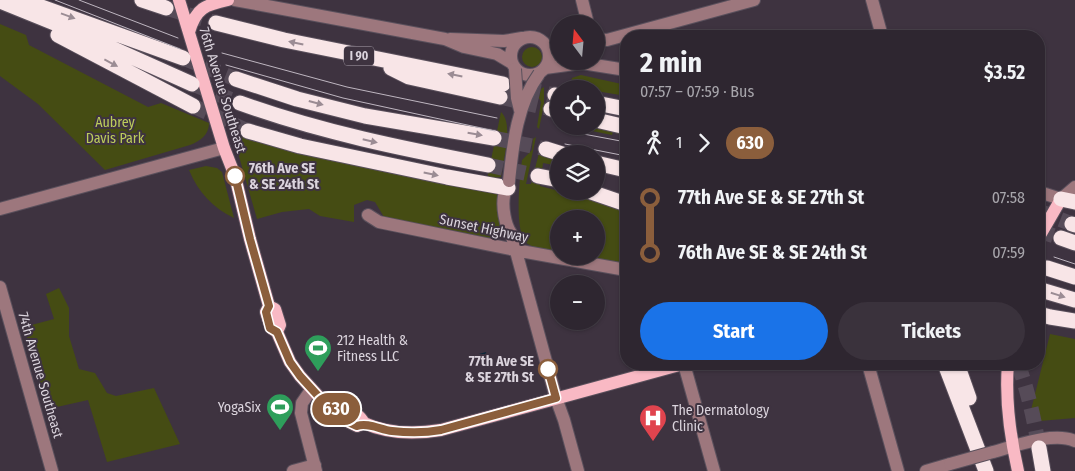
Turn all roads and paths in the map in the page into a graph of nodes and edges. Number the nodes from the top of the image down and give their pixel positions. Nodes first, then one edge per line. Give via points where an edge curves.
1 (142, 0) edge
2 (228, 0) edge
3 (235, 0) edge
4 (582, 0) edge
5 (754, 0) edge
6 (872, 0) edge
7 (0, 1) edge
8 (172, 4) edge
9 (23, 6) edge
10 (586, 15) edge
11 (216, 23) tunnel mouth
12 (644, 30) edge
13 (880, 30) edge
14 (189, 32) junction
15 (620, 36) edge
16 (525, 38) junction
17 (445, 39) junction
18 (605, 40) edge
19 (547, 47) junction
20 (550, 49) edge
21 (183, 58) tunnel mouth
22 (513, 66) junction
23 (605, 66) edge
24 (550, 69) edge
25 (620, 69) edge
26 (542, 71) junction
27 (236, 79) tunnel mouth
28 (192, 84) tunnel mouth
29 (502, 91) tunnel mouth
30 (240, 103) tunnel mouth
31 (605, 105) edge
32 (193, 106) tunnel mouth
33 (620, 108) edge
34 (520, 110) junction
35 (605, 122) edge
36 (620, 126) edge
37 (248, 130) tunnel mouth
38 (494, 138) tunnel mouth
39 (224, 148) junction
40 (546, 150) tunnel mouth
41 (550, 151) edge
42 (488, 165) tunnel mouth
43 (605, 165) edge
44 (620, 169) edge
45 (540, 176) tunnel mouth
46 (550, 179) edge
47 (508, 184) junction
48 (1075, 187) edge
49 (605, 189) edge
50 (620, 192) edge
51 (1045, 194) edge
52 (605, 197) edge
53 (1068, 201) edge
54 (620, 202) edge
55 (0, 209) edge
56 (368, 215) dead end
57 (1045, 230) edge
58 (515, 250) junction
59 (1047, 268) dead end
60 (620, 269) edge
61 (1075, 277) edge
62 (0, 287) edge
63 (1045, 291) edge
64 (1075, 300) edge
65 (1045, 317) edge
66 (1075, 321) edge
67 (661, 370) edge
68 (686, 370) edge
69 (870, 370) edge
70 (947, 370) edge
71 (960, 370) edge
72 (1008, 370) edge
73 (311, 390) junction
74 (556, 398) junction
75 (1075, 441) edge
76 (1012, 447) junction
77 (1039, 448) tunnel mouth
78 (316, 468) edge
79 (52, 471) edge
80 (293, 471) edge
81 (578, 471) edge
82 (714, 471) edge
83 (898, 471) edge
84 (926, 471) edge
85 (986, 471) edge
86 (992, 471) edge
87 (1018, 471) edge
88 (1043, 471) edge

1 - 8 highway
2 - 14 main road via 200,10
3 - 17 street
4 - 10 street
5 - 12 street
6 - 13 street
7 - 9 highway
8 - 14 main road, 76th Avenue Southeast
9 -> 21 highway
9 - 28 highway
9 -> 32 highway via 59,36
29 -> 11 highway, I 90 via 409,78 374,60
14 - 39 main road, 76th Avenue Southeast
15 - 18 street
16 - 17 street via 504,41
16 - 19 street via 538,39
16 - 22 street via 512,50
17 - 22 street via 497,54
19 - 20 street
19 - 26 street via 549,59
22 - 26 street via 526,75
22 - 34 street, bridge
23 - 25 street
24 - 26 street
26 - 34 street, bridge via 532,82
27 -> 38 highway via 365,116
30 -> 42 highway via 348,136
31 - 33 highway
34 - 47 street, bridge
35 - 36 highway
37 -> 47 highway via 300,146 447,178
39 - 55 street
39 - 73 main road, 76th Avenue Southeast via 235,176 269,306 275,309 280,325 277,332 290,362
40 - 41 highway
43 - 44 highway
45 - 46 highway
47 - 58 street via 513,196 514,227 511,233
48 - 53 street
49 - 50 highway
51 - 53 street
52 - 54 highway
53 - 57 main road
56 - 58 street, Sunset Highway via 379,222
58 - 60 street, Sunset Highway
58 - 74 street
59 - 61 highway
62 - 79 street, 74th Avenue Southeast
63 -> 64 highway
65 - 66 highway
67 - 74 main road, 76th Avenue Southeast
68 - 82 street
69 - 83 street
70 - 85 highway
71 - 86 highway
72 - 76 main road
73 - 74 main road, 76th Avenue Southeast via 341,413 349,411 361,416 364,424 392,431 441,430
73 - 78 street via 302,403 301,413
74 - 81 street
75 - 76 street via 1060,437
76 - 84 street, bridge
76 - 87 main road
77 - 88 highway
78 - 80 street

